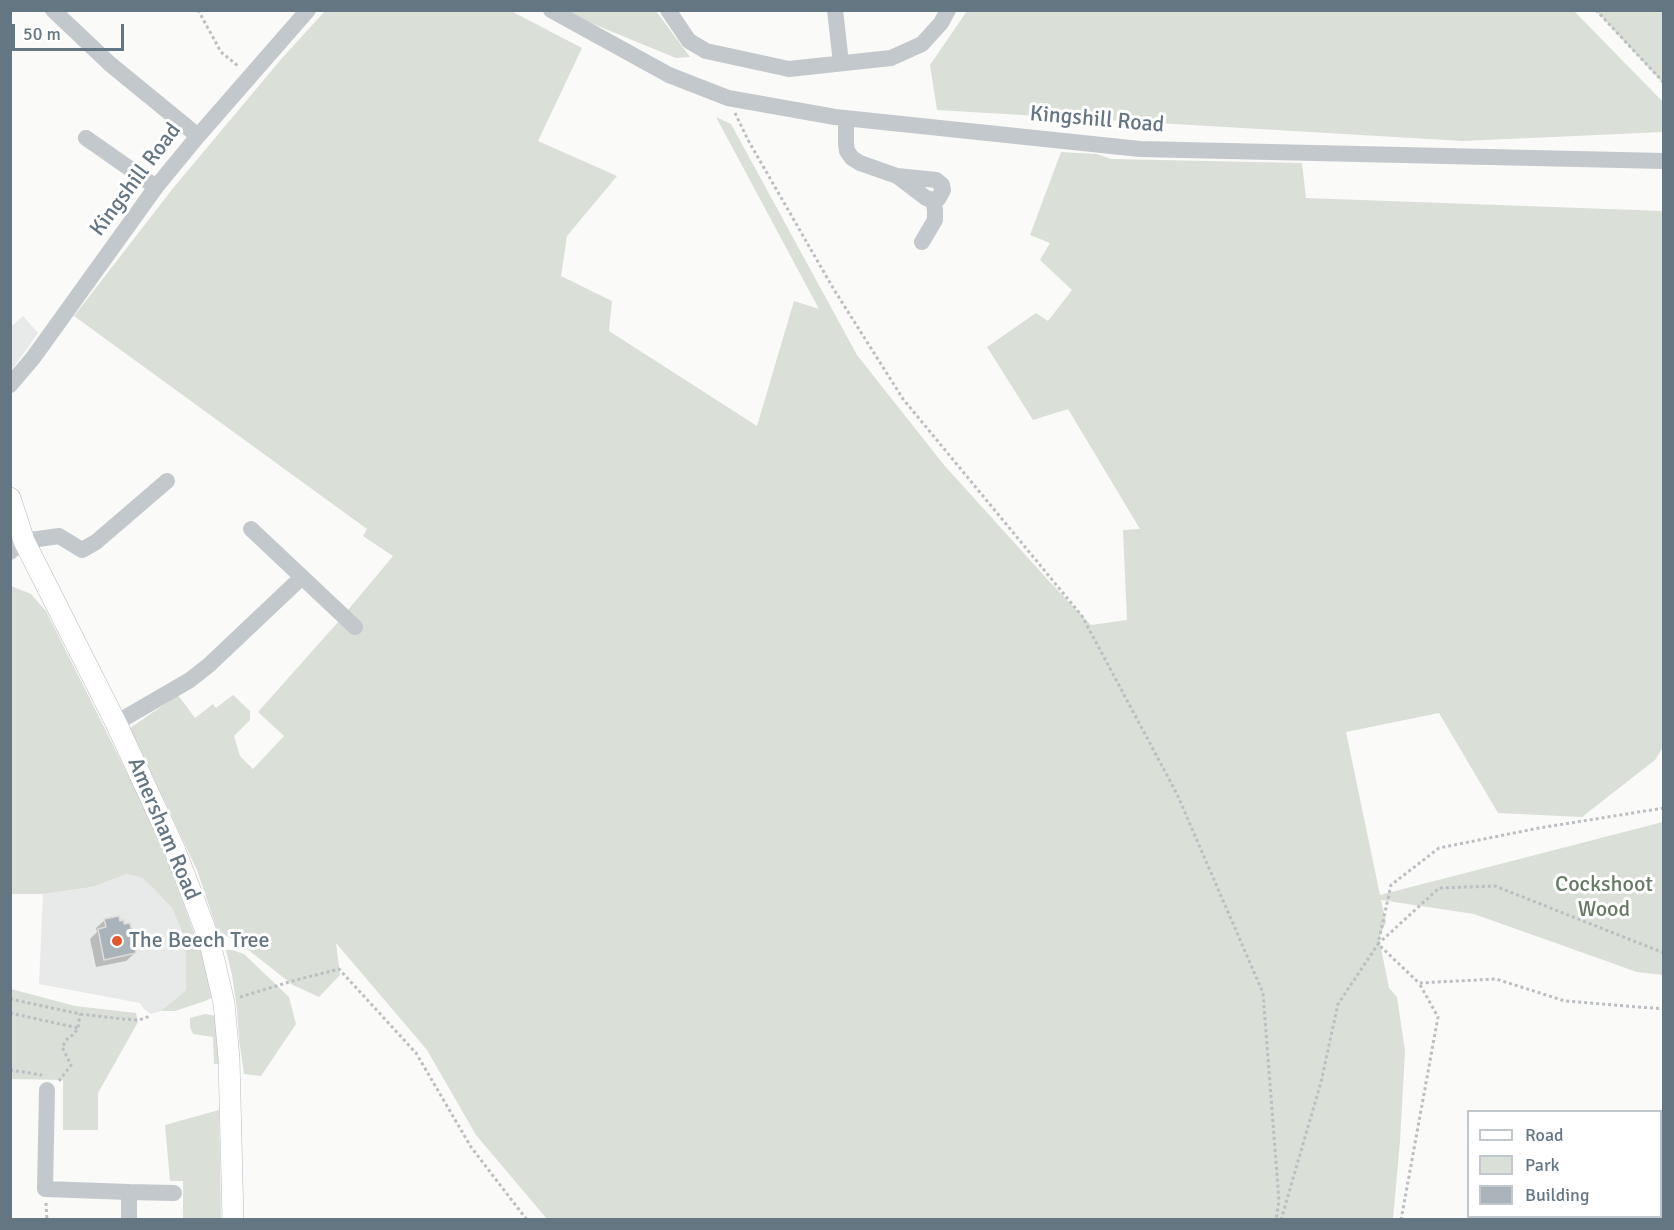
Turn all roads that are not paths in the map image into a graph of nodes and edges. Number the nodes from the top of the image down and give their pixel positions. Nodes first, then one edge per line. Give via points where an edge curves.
1 (53, 10) edge
2 (308, 10) edge
3 (551, 10) edge
4 (668, 10) edge
5 (835, 10) edge
6 (948, 10) edge
7 (841, 63) junction
8 (846, 118) junction
9 (198, 136) junction
10 (86, 138) dead end
11 (1664, 161) edge
12 (156, 188) junction
13 (922, 242) dead end
14 (10, 385) edge
15 (167, 481) dead end
16 (10, 498) edge
17 (250, 529) dead end
18 (17, 547) edge
19 (302, 577) junction
20 (355, 627) dead end
21 (116, 723) junction
22 (48, 1081) road end
23 (129, 1192) junction
24 (174, 1193) dead end
25 (129, 1220) edge
26 (233, 1220) edge

1 - 9 street via 110,64
2 - 9 street, Kingshill Road
3 - 8 street, Kingshill Road via 669,75 728,98
4 - 7 street via 689,41 706,51 789,69
5 - 7 street
6 - 7 street via 922,44 891,58
8 - 11 street, Kingshill Road via 1140,149
8 - 13 street via 847,151 852,158 897,176 936,180 942,185 938,199 933,200 934,220
9 - 12 street, Kingshill Road
10 - 12 street
12 - 14 street, Kingshill Road
15 - 18 street via 82,550 59,536
16 - 18 main road, Amersham Road
17 - 19 street
18 - 21 main road, Amersham Road
19 - 20 street
19 - 21 street via 190,680
21 - 26 main road, Amersham Road via 174,848 209,939 224,1002
22 - 23 street via 45,1189
23 - 24 street
23 - 25 street

